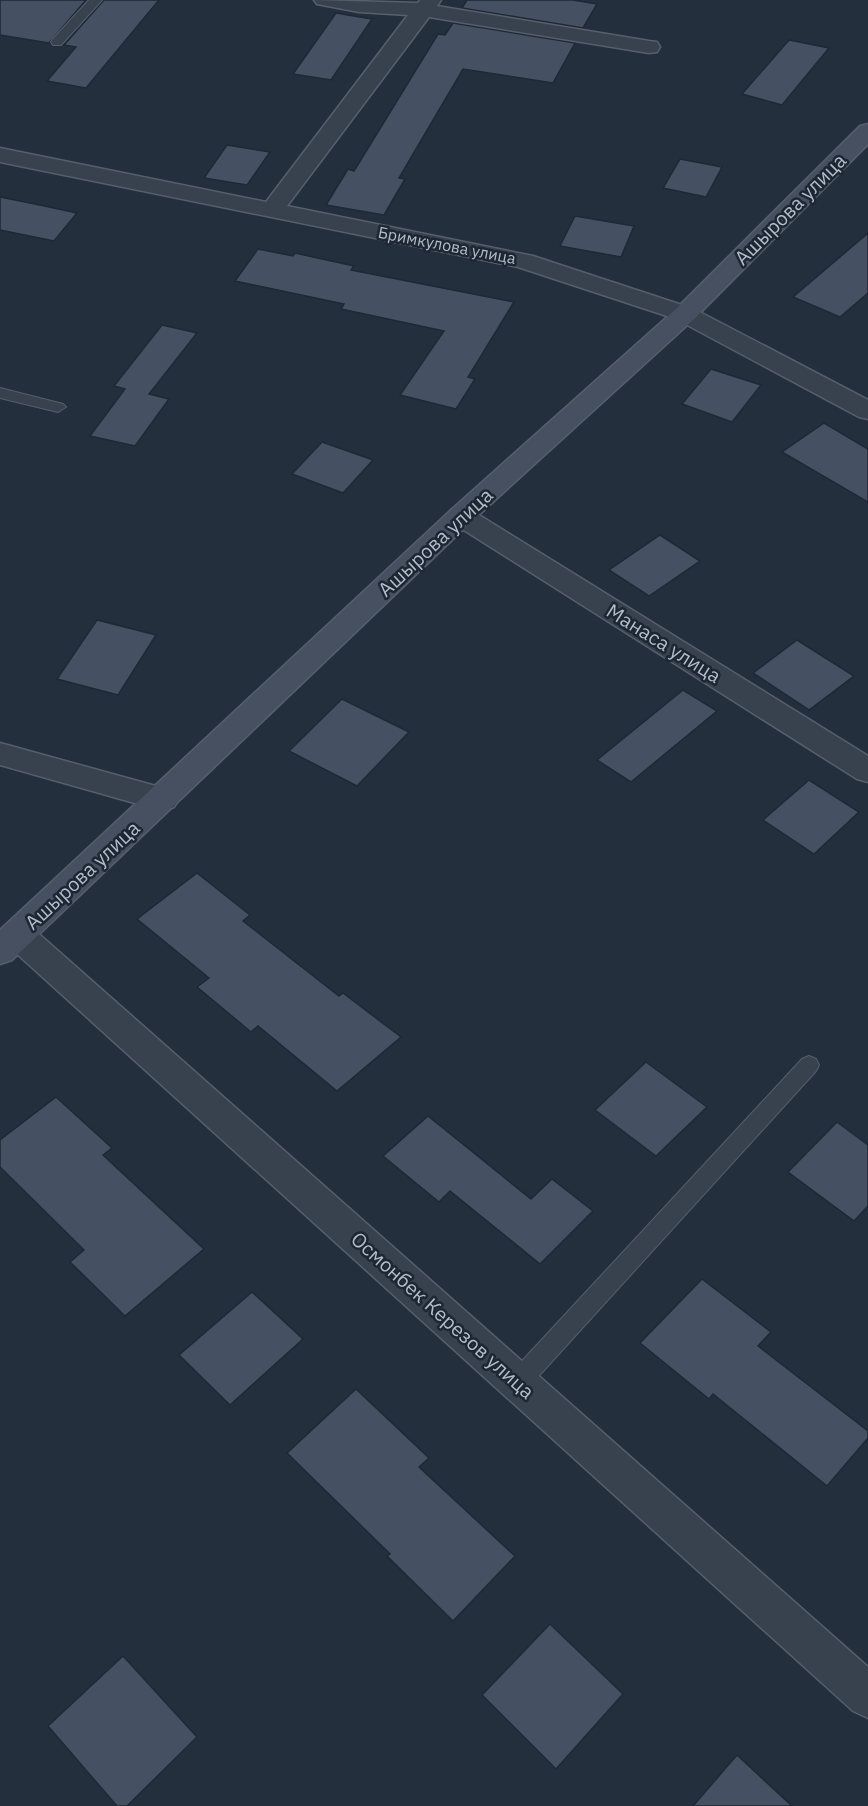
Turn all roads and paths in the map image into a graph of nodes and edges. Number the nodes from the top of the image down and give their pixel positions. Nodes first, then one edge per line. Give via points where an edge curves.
1 (96, 0) edge
2 (324, 0) edge
3 (427, 5) edge
4 (57, 42) dead end
5 (649, 48) dead end
6 (868, 131) edge
7 (0, 155) edge
8 (272, 210) junction
9 (685, 314) junction
10 (0, 393) edge
11 (58, 407) dead end
12 (868, 411) edge
13 (461, 516) junction
14 (0, 754) edge
15 (868, 771) edge
16 (163, 799) junction
17 (9, 943) edge
18 (809, 1065) dead end
19 (518, 1382) junction
20 (868, 1696) edge

1 - 4 lane
2 - 3 street via 359,6
3 - 5 street
3 - 8 street
6 - 9 street, Ашырова улица
7 - 8 street, Бримкулова улица
8 - 9 street, Бримкулова улица via 525,261
9 - 12 street, Бримкулова улица
9 - 13 street, Ашырова улица
10 - 11 lane
13 - 15 street, Манаса улица
13 - 16 street, Ашырова улица
14 - 16 street
16 - 17 street, Ашырова улица
17 - 19 street, Осмонбек Керезов улица
18 - 19 lane
19 - 20 street, Осмонбек Керезов улица

